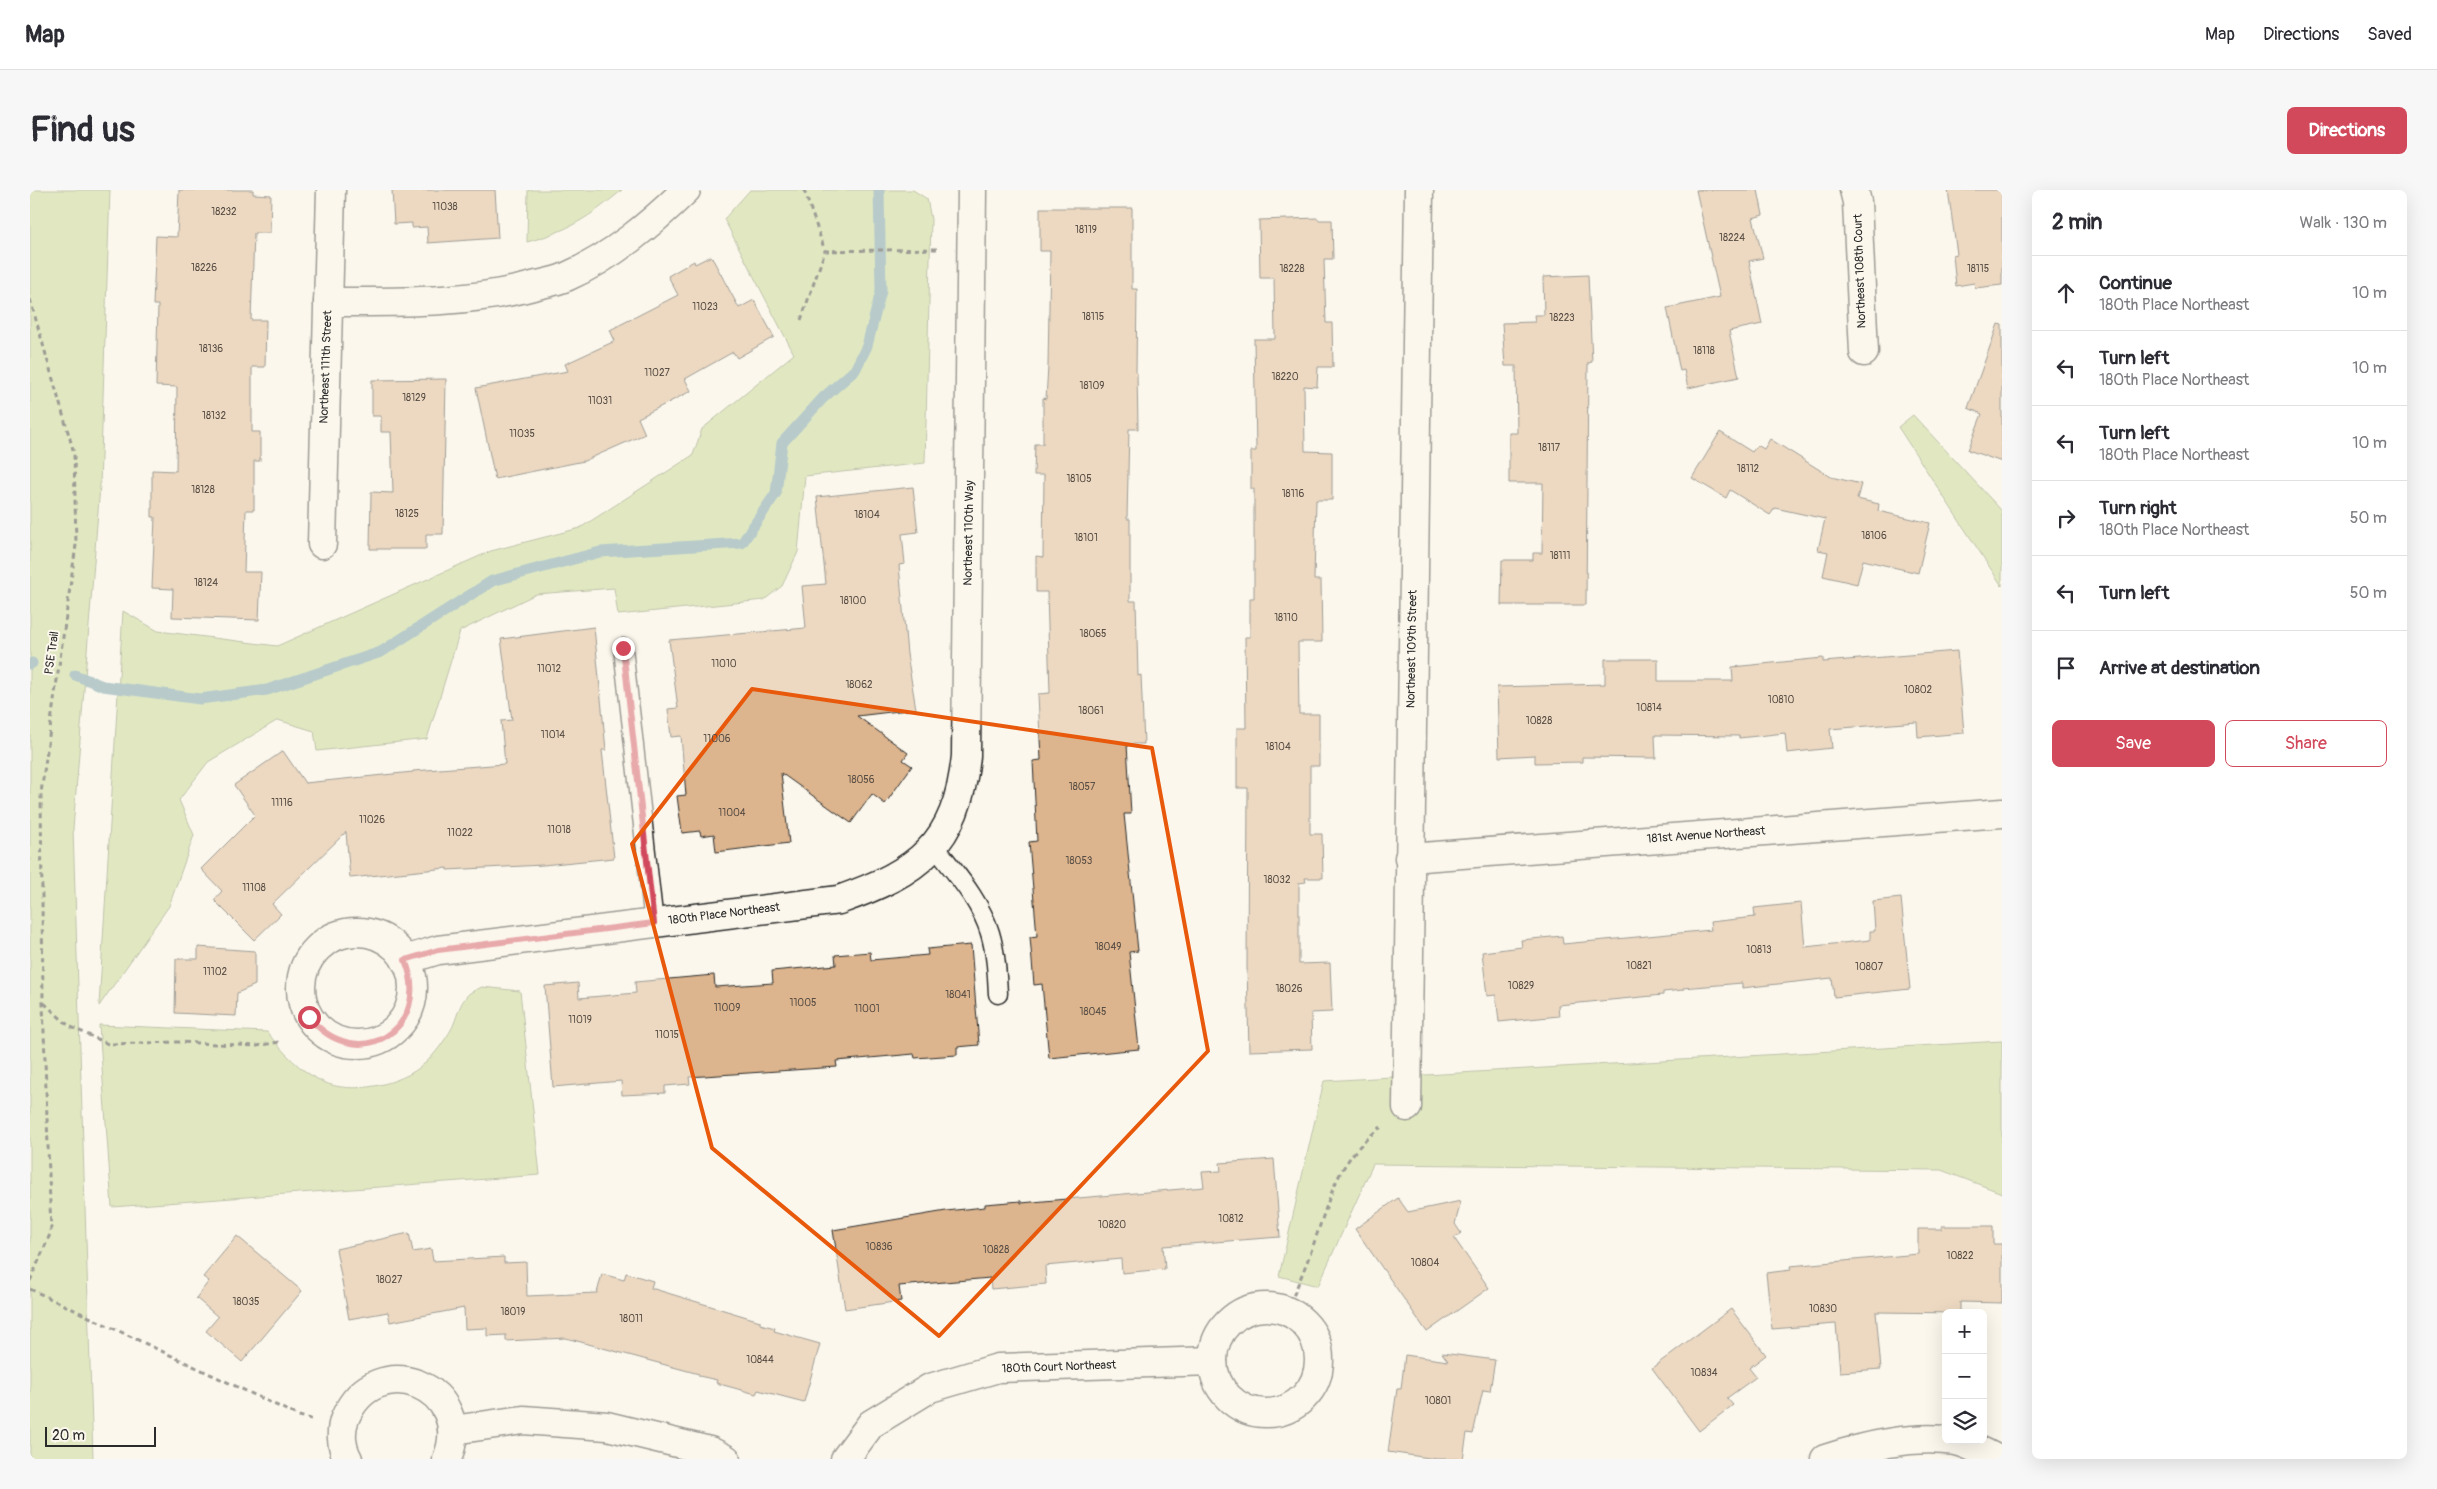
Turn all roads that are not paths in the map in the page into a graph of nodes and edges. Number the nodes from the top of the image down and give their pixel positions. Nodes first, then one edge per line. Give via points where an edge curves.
1 (331, 190) edge
2 (686, 190) edge
3 (972, 190) edge
4 (1419, 190) edge
5 (1854, 190) edge
6 (328, 302) junction
7 (1864, 352) dead end
8 (322, 544) dead end
9 (623, 648) dead end
10 (2002, 813) edge
11 (926, 854) junction
12 (1409, 858) junction
13 (654, 923) junction
14 (405, 960) junction
15 (998, 994) dead end
16 (1407, 1107) dead end
17 (1213, 1361) junction
18 (453, 1430) junction
19 (348, 1459) edge
20 (447, 1459) edge
21 (726, 1459) edge
22 (845, 1459) edge
23 (1825, 1459) edge
24 (1997, 1459) edge

1 - 6 street, Northeast 111th Street
2 - 6 street via 658,217 614,250 566,277 511,293 428,302
3 - 11 street, Northeast 110th Way via 966,756 963,787 953,816
4 - 12 street, Northeast 109th Street
5 - 7 street, Northeast 108th Court
6 - 8 street, Northeast 111th Street
9 - 13 lane
10 - 12 street, 181st Avenue Northeast
11 - 13 street, 180th Place Northeast via 880,885 839,900
11 - 15 lane via 970,893 984,916 995,952
12 - 16 street, Northeast 109th Street
13 - 14 street, 180th Place Northeast via 438,950
14 - 14 street via 394,946 370,934 344,934 328,940 314,951 305,966 301,983 309,1017 320,1031 343,1042 370,1043 386,1036 399,1025 408,1010 412,976
17 - 17 street via 1215,1377 1223,1392 1235,1404 1266,1414 1283,1411 1298,1403 1309,1391 1319,1360 1316,1343 1308,1328 1286,1312 1265,1307 1248,1310 1234,1318 1218,1337
17 - 22 street, 180th Court Northeast via 998,1368 930,1388 871,1424
18 - 19 street via 449,1413 426,1387 410,1381 376,1384 350,1406 342,1440
18 - 20 street via 452,1448
18 - 21 street via 522,1420 607,1426 710,1451
23 - 24 street via 1900,1441 1956,1441

